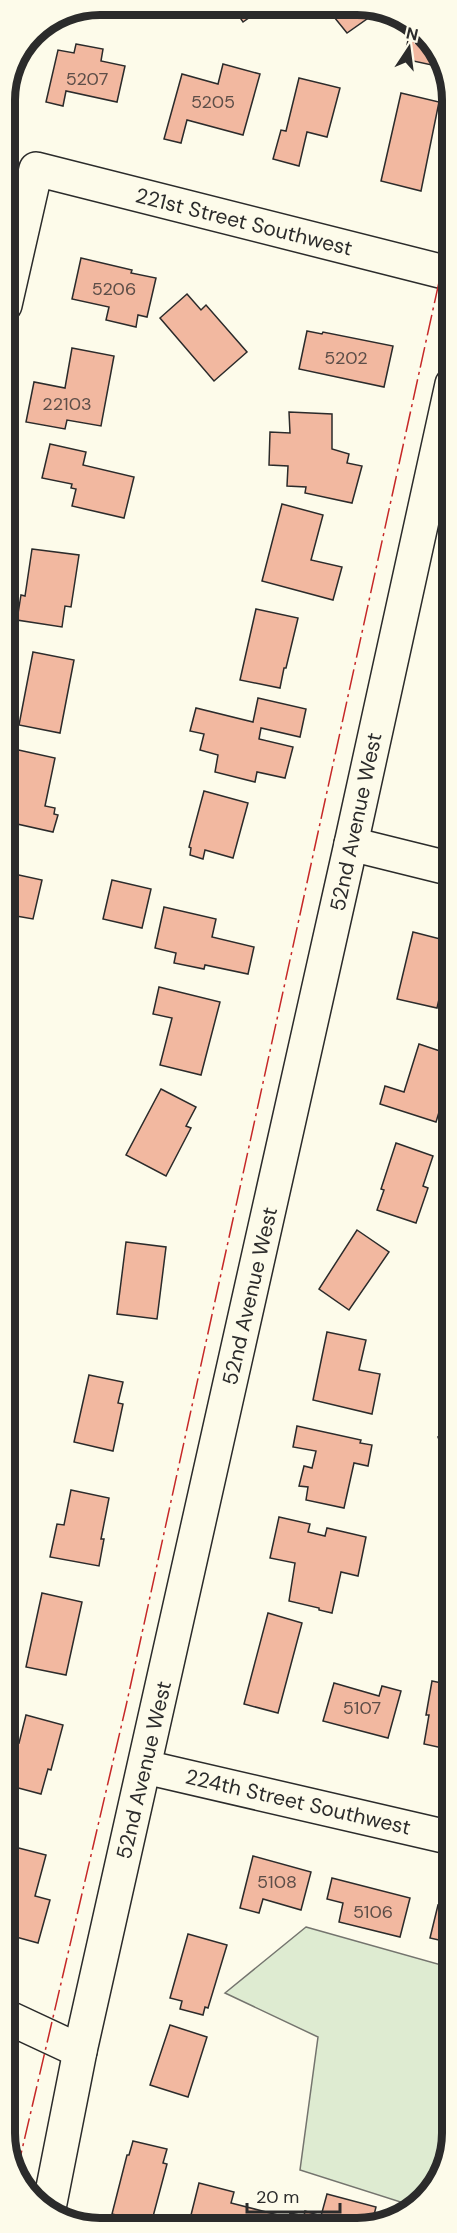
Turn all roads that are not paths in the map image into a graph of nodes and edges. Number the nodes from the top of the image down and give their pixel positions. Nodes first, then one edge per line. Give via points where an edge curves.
1 (15, 261) edge
2 (442, 271) edge
3 (441, 485) edge
4 (351, 844) junction
5 (442, 867) edge
6 (145, 1767) junction
7 (442, 1836) edge
8 (15, 2021) edge
9 (80, 2051) junction
10 (51, 2202) edge

1 - 2 street, 221st Street Southwest via 36,169
3 - 4 street, 52nd Avenue West
4 - 5 street
4 - 6 street, 52nd Avenue West
6 - 7 street, 224th Street Southwest
6 - 9 street, 52nd Avenue West
8 - 9 street
9 - 10 street, 52nd Avenue West

